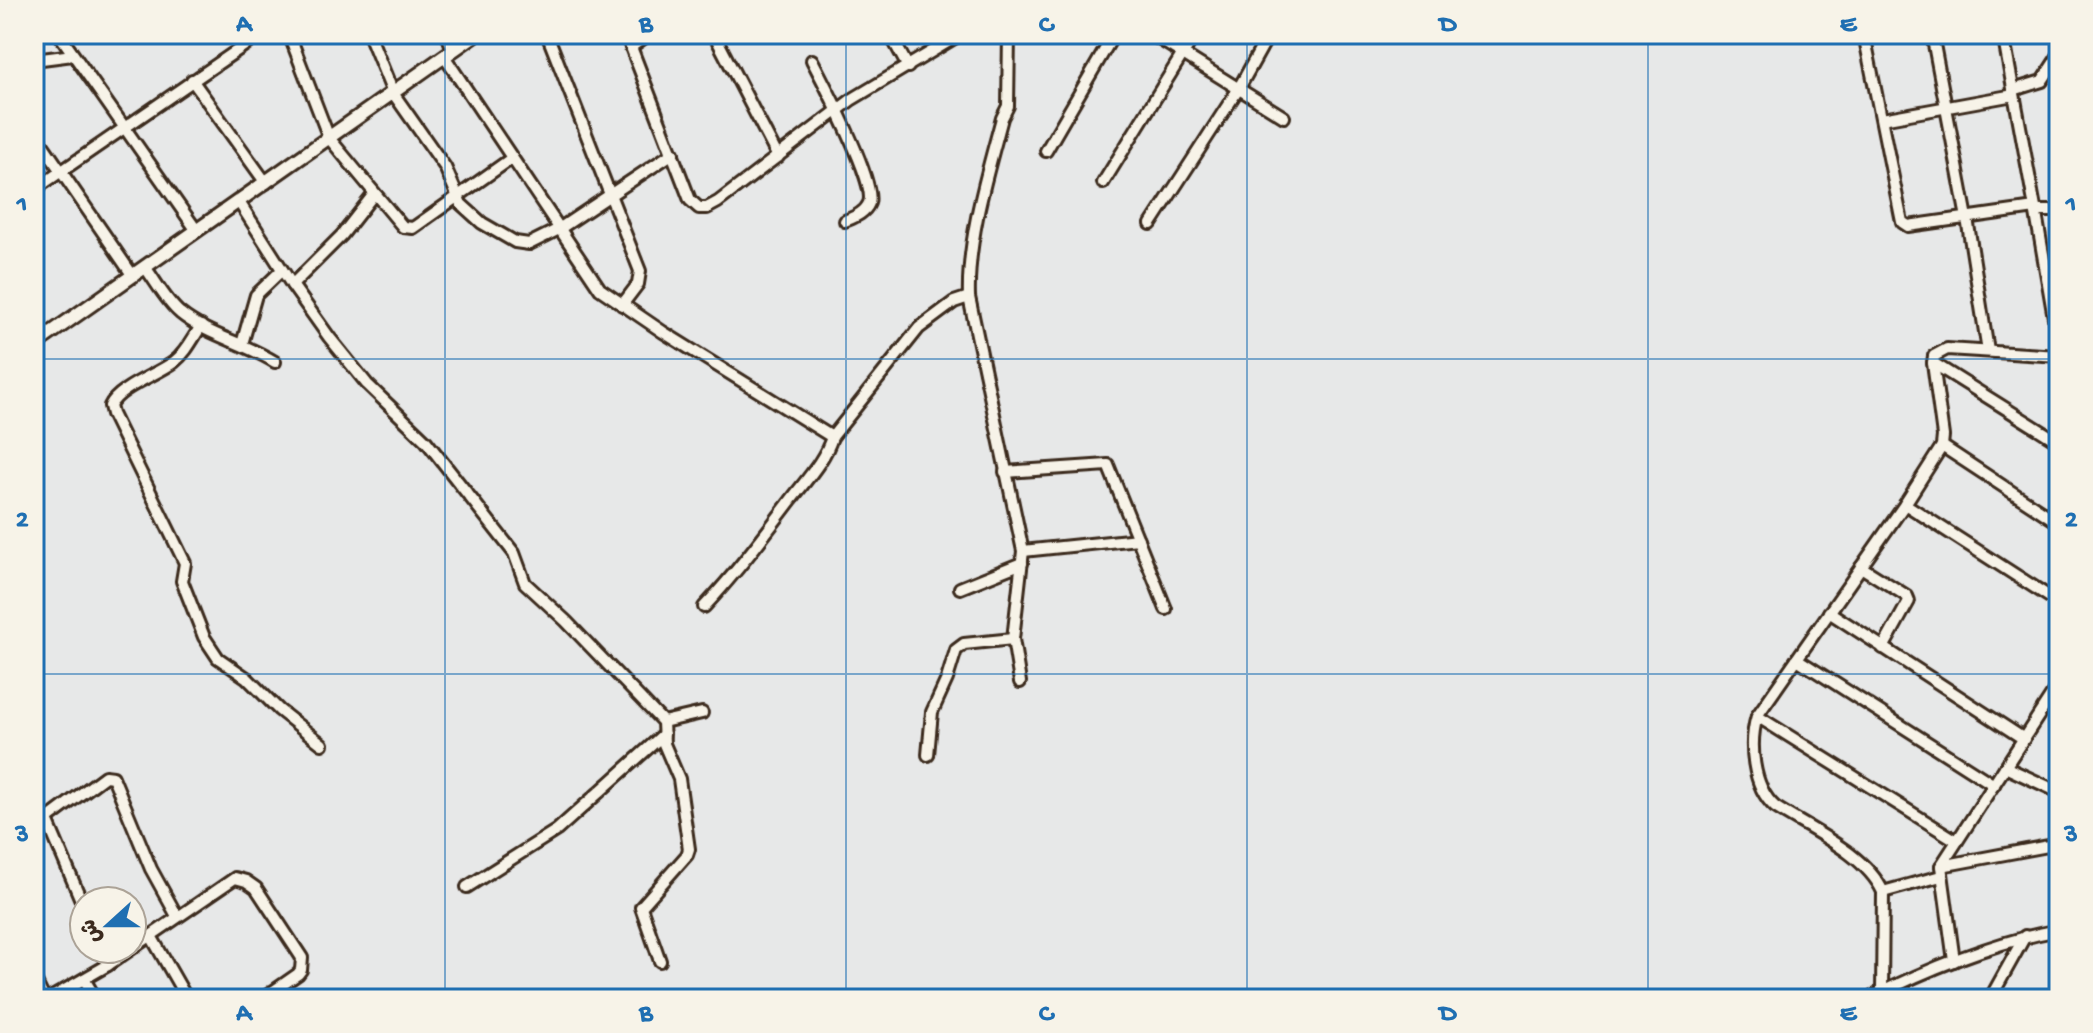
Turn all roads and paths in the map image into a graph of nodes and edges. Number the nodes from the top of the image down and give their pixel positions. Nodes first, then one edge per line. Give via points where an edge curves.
1 (59, 34) edge
2 (261, 34) edge
3 (289, 34) edge
4 (369, 34) edge
5 (447, 34) edge
6 (476, 34) edge
7 (547, 34) edge
8 (626, 34) edge
9 (649, 34) edge
10 (714, 34) edge
11 (890, 34) edge
12 (961, 34) edge
13 (1009, 34) edge
14 (1114, 34) edge
15 (1151, 34) edge
16 (1195, 34) edge
17 (1269, 34) edge
18 (1864, 34) edge
19 (1932, 34) edge
20 (2003, 34) edge
21 (631, 47) junction
22 (448, 53) junction
23 (1183, 54) junction
24 (73, 55) junction
25 (2059, 55) edge
26 (34, 60) edge
27 (812, 60) dead end
28 (908, 67) junction
29 (192, 80) junction
30 (1239, 88) junction
31 (393, 93) junction
32 (2014, 93) junction
33 (1946, 107) junction
34 (838, 111) junction
35 (1284, 117) dead end
36 (1882, 119) junction
37 (126, 129) junction
38 (34, 132) edge
39 (329, 138) junction
40 (1046, 151) dead end
41 (673, 153) junction
42 (778, 157) junction
43 (512, 158) junction
44 (61, 171) junction
45 (266, 183) junction
46 (1103, 183) dead end
47 (34, 190) edge
48 (374, 194) junction
49 (458, 195) junction
50 (609, 197) junction
51 (239, 202) junction
52 (2035, 209) junction
53 (2059, 211) edge
54 (1967, 218) junction
55 (845, 221) dead end
56 (1151, 224) dead end
57 (559, 229) junction
58 (197, 231) junction
59 (145, 267) junction
60 (282, 270) junction
61 (133, 276) junction
62 (2047, 278) junction
63 (2059, 278) edge
64 (292, 285) junction
65 (969, 297) junction
66 (622, 305) junction
67 (34, 321) edge
68 (201, 326) junction
69 (46, 336) junction
70 (242, 344) junction
71 (34, 345) edge
72 (2059, 347) edge
73 (1988, 351) junction
74 (2059, 356) edge
75 (275, 362) dead end
76 (1933, 363) junction
77 (832, 437) junction
78 (2059, 442) edge
79 (1942, 446) junction
80 (1005, 472) junction
81 (1905, 504) junction
82 (2059, 523) edge
83 (1138, 539) junction
84 (1023, 557) junction
85 (1861, 567) junction
86 (960, 588) dead end
87 (2059, 603) edge
88 (704, 607) dead end
89 (1166, 609) dead end
90 (1829, 612) junction
91 (1013, 639) junction
92 (1883, 648) junction
93 (1797, 659) junction
94 (1020, 682) dead end
95 (2059, 684) edge
96 (702, 713) dead end
97 (1757, 716) junction
98 (663, 728) junction
99 (2024, 739) junction
100 (322, 744) dead end
101 (928, 755) dead end
102 (2005, 767) junction
103 (1994, 785) junction
104 (2059, 792) edge
105 (47, 820) junction
106 (34, 829) edge
107 (1957, 841) junction
108 (2059, 844) edge
109 (1941, 871) junction
110 (75, 885) edge
111 (467, 887) dead end
112 (1883, 892) junction
113 (177, 916) junction
114 (2059, 930) edge
115 (151, 936) junction
116 (2025, 936) junction
117 (148, 938) edge
118 (660, 961) dead end
119 (1954, 961) junction
120 (108, 965) edge
121 (34, 978) edge
122 (84, 979) junction
123 (1882, 992) junction
124 (46, 999) edge
125 (96, 999) edge
126 (187, 999) edge
127 (262, 999) edge
128 (1868, 999) edge
129 (1990, 999) edge

1 - 24 street
2 - 29 street
3 - 39 street
4 - 31 street
5 - 22 street
6 - 22 street
7 - 50 street
8 - 21 street
9 - 21 street
10 - 42 street
11 - 28 street
12 - 28 street
13 - 65 street via 1008,106 970,246
14 - 40 street
15 - 23 street
16 - 23 street
17 - 30 street
18 - 36 street
19 - 33 street
20 - 32 street
21 - 41 street
22 - 31 street
22 - 43 street
23 - 30 street
23 - 46 street
24 - 26 street
24 - 37 street
25 - 32 street via 2042,81
27 - 34 street
28 - 34 street
29 - 37 street
29 - 45 street
30 - 35 street
30 - 56 street
31 - 39 street
31 - 49 street via 445,167
32 - 33 street
32 - 52 street
33 - 36 street
33 - 54 street
34 - 42 street
34 - 55 street via 870,197 860,215
36 - 54 street via 1904,225
37 - 44 street
37 - 58 street
38 - 44 street
39 - 45 street
39 - 48 street
41 - 42 street via 690,200 699,208 718,202
41 - 50 street
43 - 49 street
43 - 57 street
44 - 47 street
44 - 61 street
45 - 51 street
48 - 49 street via 408,229
48 - 64 street
49 - 57 street via 482,223 523,245
50 - 57 street
50 - 66 street via 640,271 638,284
51 - 58 street
51 - 60 street
52 - 53 street
52 - 54 street
52 - 62 street
54 - 73 street
57 - 66 street via 600,289
58 - 59 street
59 - 61 street
59 - 68 street via 178,311
60 - 64 street
60 - 70 street via 256,295
61 - 69 street
62 - 63 street
62 - 72 street
64 - 98 street via 367,384 464,487 514,553 525,583
65 - 77 street via 919,328
65 - 80 street
66 - 77 street
67 - 69 street
68 - 70 street
68 - 100 street via 173,363 116,397 112,414 185,563 182,581 204,637 218,658
69 - 71 street
70 - 75 street
73 - 74 street
73 - 76 street via 1947,349 1934,356
76 - 78 street
76 - 79 street
77 - 88 street via 801,487
79 - 81 street
79 - 82 street
80 - 83 street via 1108,465
80 - 84 street
81 - 85 street
81 - 87 street
83 - 84 street
83 - 89 street
84 - 86 street
84 - 91 street
85 - 90 street
85 - 92 street via 1909,601
90 - 92 street
90 - 93 street
91 - 94 street
91 - 101 street via 964,644 956,650 932,712
92 - 99 street
93 - 97 street
93 - 103 street
95 - 99 street
96 - 98 street
97 - 107 street
97 - 112 street via 1752,734 1766,798 1859,861
98 - 111 street via 557,830
98 - 118 street via 679,779 689,849 641,907
99 - 102 street
102 - 103 street
102 - 104 street
103 - 107 street
105 - 106 street
105 - 110 street
105 - 113 street via 105,776 113,777
107 - 109 street
108 - 109 street
109 - 112 street
109 - 119 street
112 - 123 street
113 - 115 street
113 - 127 street via 235,878 256,888 299,952 302,965 298,974
114 - 116 street
115 - 117 street
115 - 126 street
116 - 119 street
116 - 129 street
119 - 123 street
120 - 122 street
121 - 124 street
122 - 124 street
122 - 125 street
123 - 128 street

